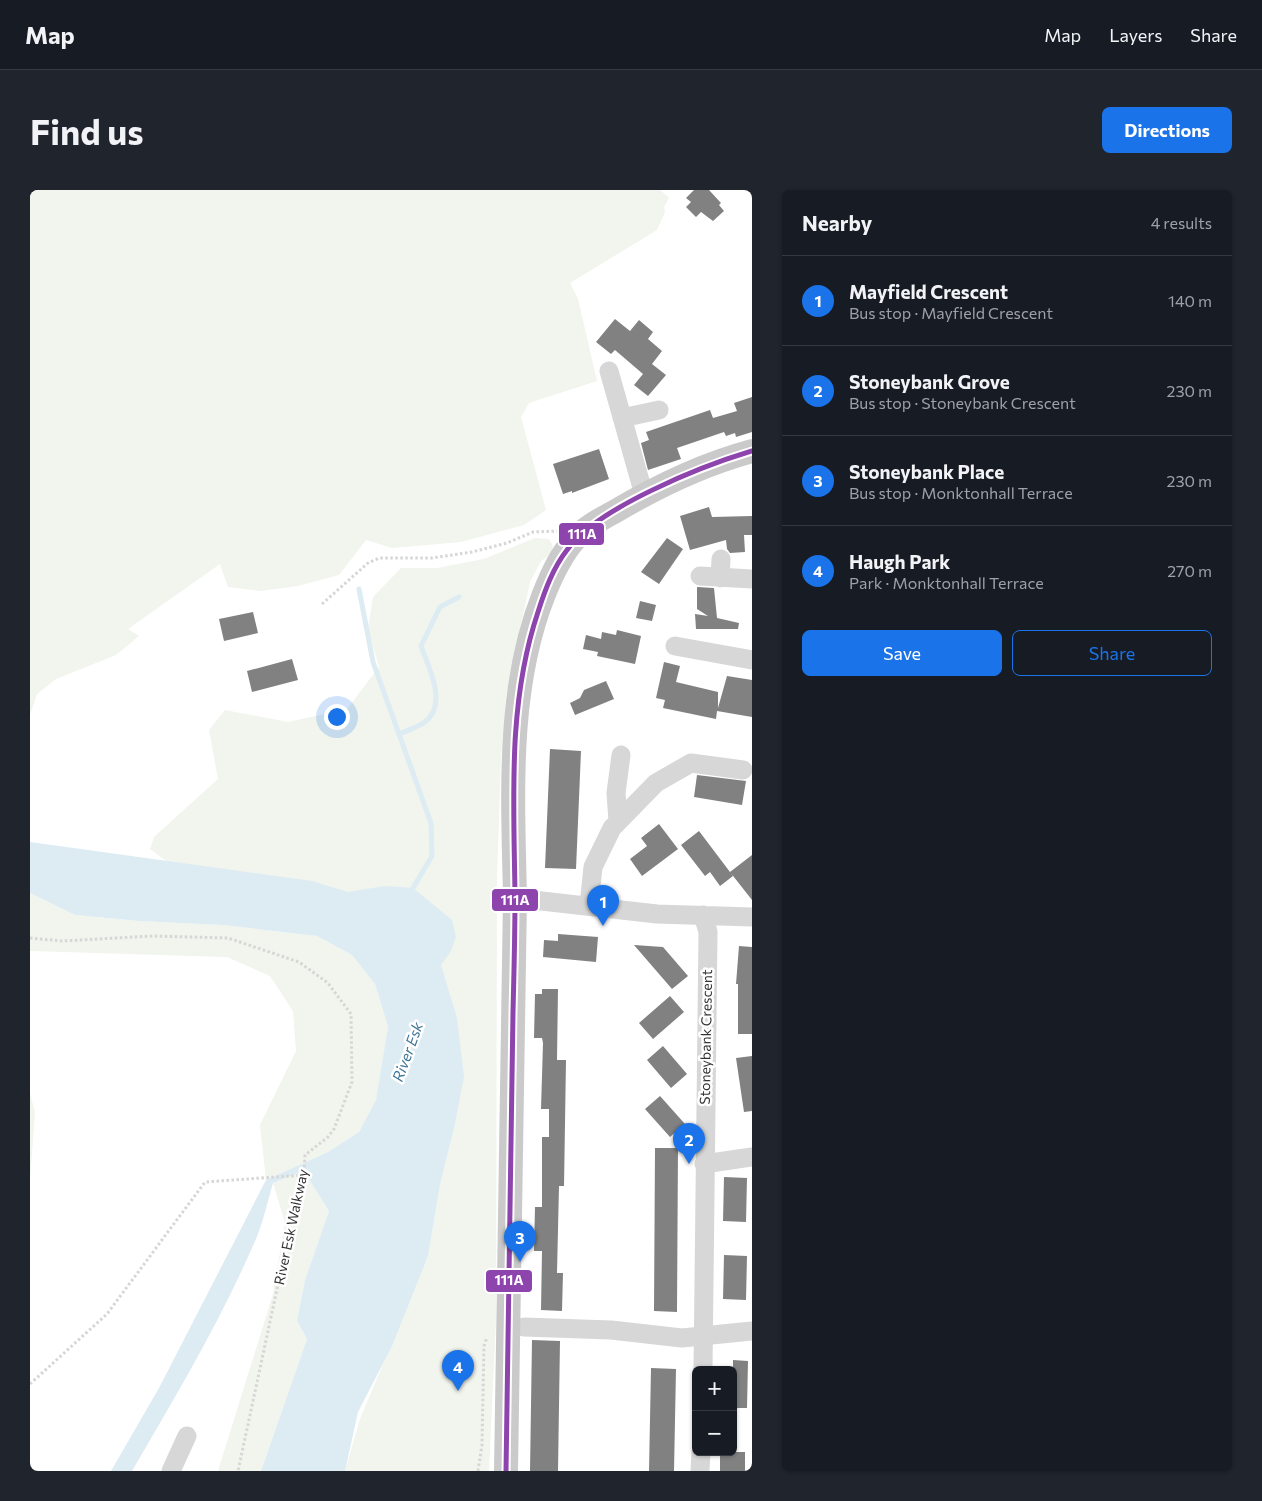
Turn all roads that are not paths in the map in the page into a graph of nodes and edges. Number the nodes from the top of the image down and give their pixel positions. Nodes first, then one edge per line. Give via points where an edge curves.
1 (609, 371) dead end
2 (659, 410) dead end
3 (622, 418) junction
4 (752, 451) edge
5 (644, 494) junction
6 (700, 576) dead end
7 (752, 579) edge
8 (675, 646) dead end
9 (752, 660) edge
10 (621, 755) dead end
11 (743, 770) dead end
12 (618, 821) junction
13 (514, 898) junction
14 (589, 906) junction
15 (703, 915) junction
16 (752, 917) edge
17 (752, 1157) edge
18 (704, 1164) junction
19 (517, 1327) junction
20 (752, 1331) edge
21 (704, 1336) junction
22 (703, 1366) edge
23 (187, 1436) dead end
24 (701, 1456) edge
25 (171, 1471) edge
26 (506, 1471) edge
27 (700, 1471) edge

1 - 3 street
2 - 3 street
3 - 5 street
4 - 5 main road via 732,456
5 - 13 main road via 576,538 555,567 528,639 515,749
6 - 7 street via 721,568
8 - 9 street via 701,659
10 - 12 street via 616,794
11 - 12 street via 691,763 656,782
12 - 14 street via 593,868
13 - 14 street
13 - 19 main road
14 - 15 street via 657,914
15 - 16 street
15 - 18 street, Stoneybank Crescent via 708,932
17 - 18 street
18 - 21 street, Stoneybank Crescent
19 - 21 street via 611,1330 682,1338
19 - 26 main road
20 - 21 street
21 - 22 street, Stoneybank Crescent
23 - 25 street
24 - 27 street

